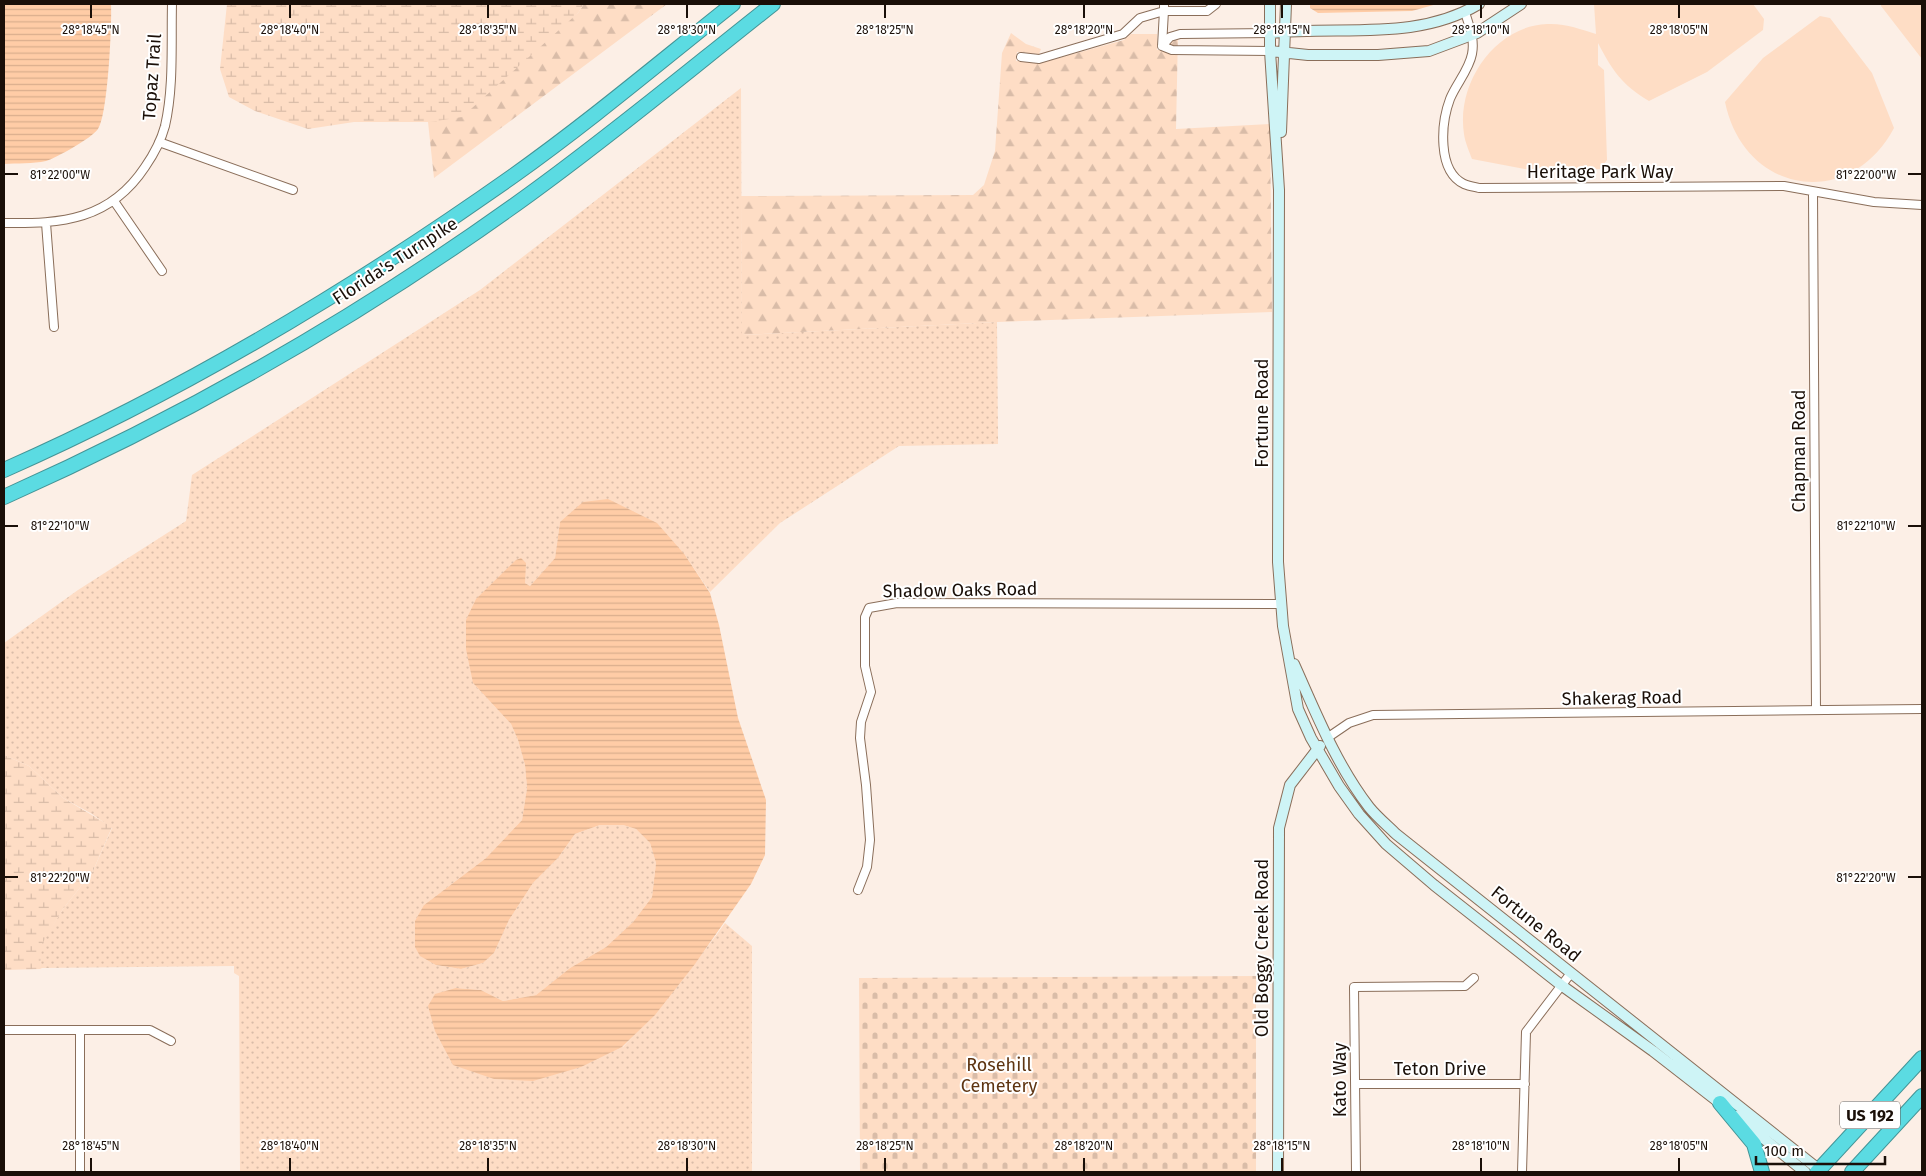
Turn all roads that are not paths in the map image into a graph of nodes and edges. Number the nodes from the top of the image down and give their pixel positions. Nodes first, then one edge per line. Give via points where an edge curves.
1 (172, 4) edge
2 (733, 4) edge
3 (773, 4) edge
4 (1216, 4) edge
5 (1270, 4) edge
6 (1286, 4) edge
7 (1479, 4) edge
8 (1521, 4) edge
9 (1164, 7) edge
10 (1465, 12) junction
11 (1286, 31) junction
12 (1270, 33) junction
13 (1472, 34) junction
14 (1162, 46) junction
15 (1270, 51) junction
16 (1286, 54) junction
17 (1021, 57) dead end
18 (159, 142) junction
19 (1278, 173) junction
20 (293, 190) dead end
21 (1813, 192) junction
22 (114, 201) junction
23 (1922, 205) edge
24 (46, 222) junction
25 (4, 223) edge
26 (162, 271) dead end
27 (54, 327) dead end
28 (4, 470) edge
29 (4, 497) edge
30 (1280, 604) junction
31 (1288, 652) junction
32 (1922, 709) edge
33 (1816, 710) junction
34 (1327, 738) junction
35 (1317, 750) junction
36 (858, 890) dead end
37 (1571, 973) junction
38 (1474, 978) dead end
39 (1561, 985) junction
40 (4, 1030) edge
41 (80, 1030) junction
42 (171, 1040) dead end
43 (1922, 1058) edge
44 (1355, 1084) junction
45 (1525, 1084) junction
46 (1922, 1096) edge
47 (1720, 1103) junction
48 (1820, 1171) edge
49 (80, 1172) edge
50 (1278, 1172) edge
51 (1356, 1172) edge
52 (1522, 1172) edge
53 (1762, 1172) edge
54 (1805, 1172) edge
55 (1852, 1172) edge

1 - 18 street, Topaz Trail via 169,96
2 - 28 highway, Florida's Turnpike via 514,175 364,276 208,368
3 - 29 highway, Florida's Turnpike via 529,195 377,297 219,390
4 - 9 street via 1207,11
5 - 12 main road, Fortune Road
6 - 11 main road, Fortune Road
7 - 10 main road
8 - 13 main road
9 - 14 street
9 - 17 street via 1140,18 1124,34 1039,59
10 - 11 main road via 1428,26 1388,30
10 - 13 street, Heritage Park Way
11 - 12 main road
11 - 16 main road, Fortune Road
12 - 14 street via 1180,34 1170,37
12 - 15 main road, Fortune Road
13 - 16 main road via 1429,51
13 - 21 street, Heritage Park Way via 1472,55 1450,100 1443,134 1443,154 1451,172 1463,184 1480,188 1784,186
14 - 15 street via 1172,50
15 - 16 main road
15 - 19 main road, Fortune Road
16 - 19 main road, Fortune Road
18 - 20 street
18 - 22 street, Topaz Trail via 141,173
19 - 30 main road, Fortune Road
21 - 23 street, Heritage Park Way via 1874,202
21 - 33 street, Chapman Road
22 - 24 street, Topaz Trail via 82,216
22 - 26 street
24 - 25 street, Topaz Trail
24 - 27 street
30 - 31 main road, Fortune Road
30 - 36 street, Shadow Oaks Road via 897,603 869,608 865,616 865,666 871,692 861,722 860,738 870,840 867,867
31 - 34 main road, Fortune Road
31 - 35 main road, Fortune Road via 1298,709
32 - 33 street, Shakerag Road
33 - 34 street, Shakerag Road via 1373,715 1349,722
34 - 35 main road, Old Boggy Creek Road
34 - 37 main road, Fortune Road via 1370,808 1396,834
35 - 39 main road, Fortune Road via 1359,814 1386,844
35 - 50 main road, Old Boggy Creek Road via 1290,784 1279,828
37 - 39 street
37 - 48 main road, Fortune Road
38 - 44 street, Kato Way via 1466,986 1354,987
39 - 45 street via 1526,1032
39 - 47 main road, Fortune Road via 1653,1050
40 - 41 street
41 - 42 street via 150,1030
41 - 49 street
43 - 48 highway, US 192
44 - 45 street, Teton Drive
44 - 51 street, Kato Way
45 - 52 street
46 - 55 highway, US 192
47 - 53 highway via 1754,1144
47 - 54 main road, Fortune Road

